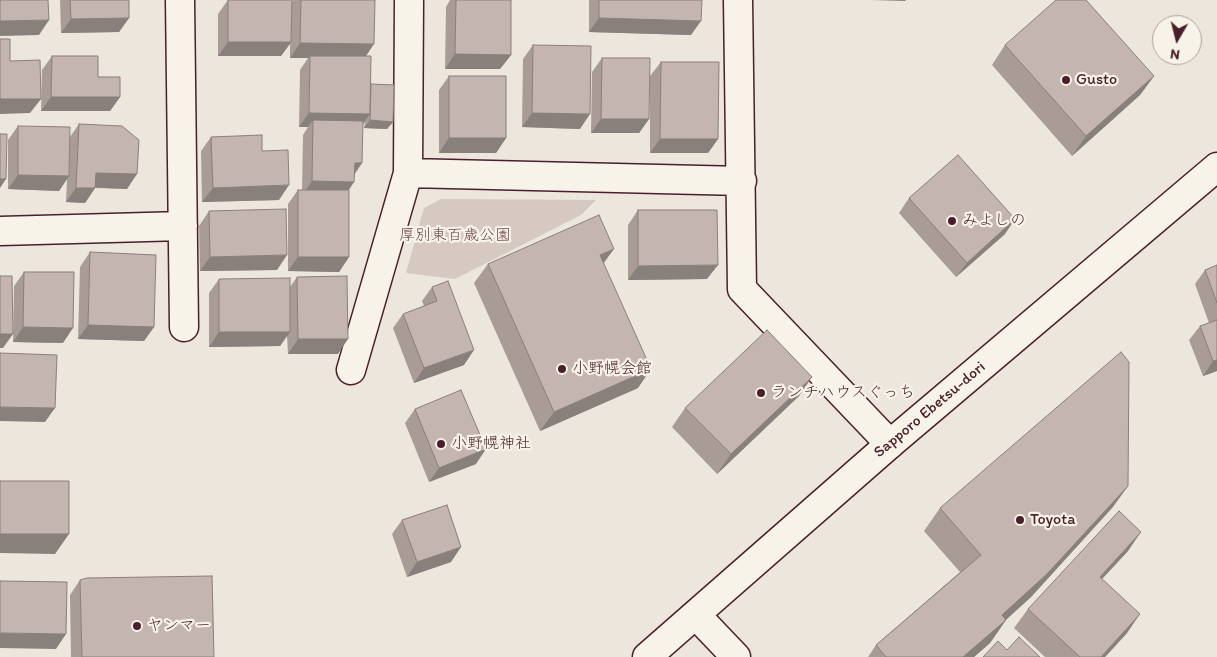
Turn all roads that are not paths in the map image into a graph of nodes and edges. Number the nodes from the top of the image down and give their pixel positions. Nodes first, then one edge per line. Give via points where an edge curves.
1 (180, 0) edge
2 (409, 0) edge
3 (738, 0) edge
4 (1217, 167) edge
5 (408, 173) junction
6 (742, 181) junction
7 (183, 226) junction
8 (0, 231) edge
9 (184, 327) dead end
10 (351, 370) dead end
11 (890, 444) junction
12 (696, 615) junction
13 (647, 657) edge
14 (736, 657) edge

1 - 7 main road
2 - 5 main road
3 - 6 main road
4 - 11 main road, Sapporo Ebetsu-dori
5 - 6 main road
5 - 10 main road
6 - 11 main road via 742,289
7 - 8 main road
7 - 9 main road
11 - 12 main road, Sapporo Ebetsu-dori
12 - 13 main road, Sapporo Ebetsu-dori
12 - 14 main road

